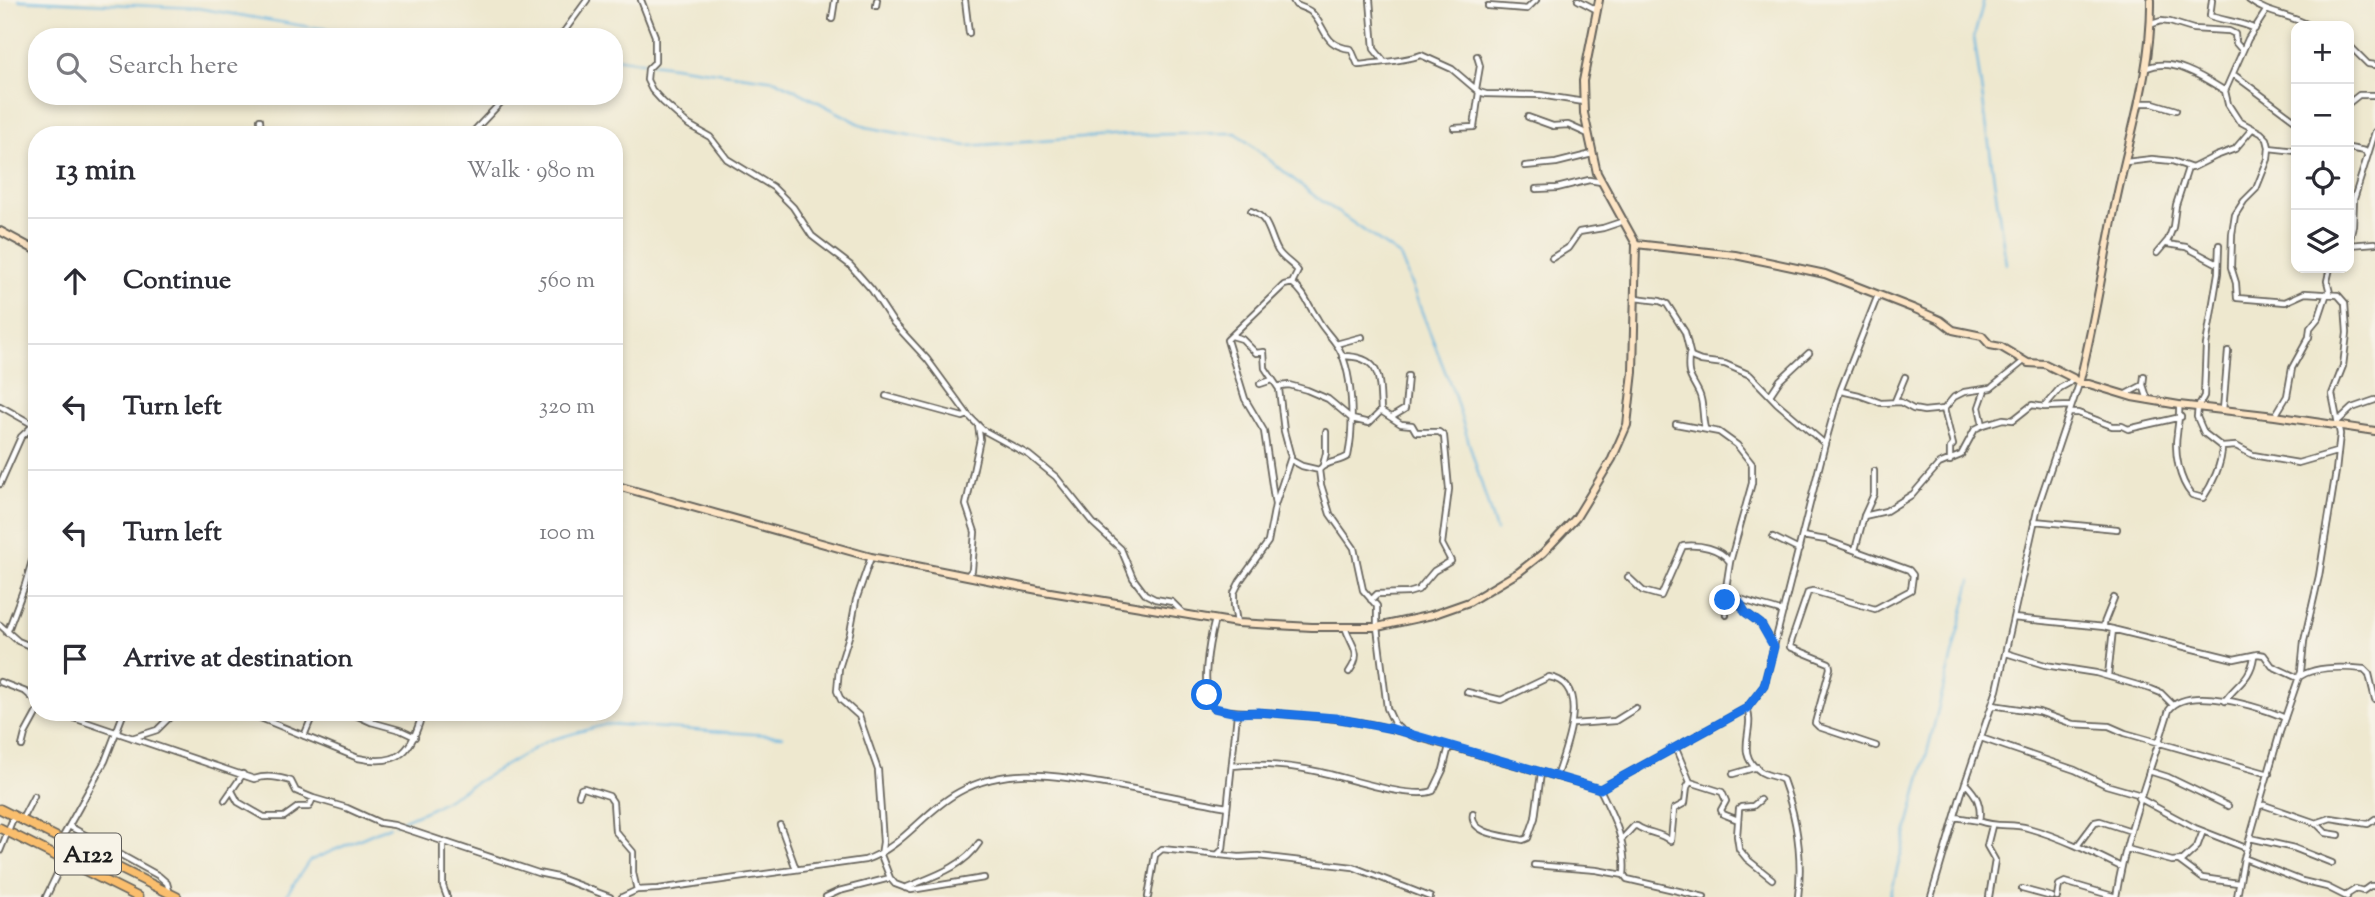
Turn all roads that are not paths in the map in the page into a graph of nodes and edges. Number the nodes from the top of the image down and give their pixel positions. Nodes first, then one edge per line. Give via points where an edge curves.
1 (587, 0) edge
2 (641, 0) edge
3 (835, 0) edge
4 (965, 0) edge
5 (1293, 0) edge
6 (1370, 0) edge
7 (1535, 0) edge
8 (1578, 0) edge
9 (1599, 0) edge
10 (2151, 0) edge
11 (2212, 0) edge
12 (2249, 0) edge
13 (1507, 1) edge
14 (1488, 6) dead end
15 (1509, 8) junction
16 (1597, 10) junction
17 (2266, 11) junction
18 (832, 19) dead end
19 (2299, 21) edge
20 (2232, 22) junction
21 (2152, 24) junction
22 (567, 28) edge
23 (2255, 29) junction
24 (2230, 32) junction
25 (969, 33) dead end
26 (2242, 50) junction
27 (2354, 50) edge
28 (1477, 56) dead end
29 (1384, 60) junction
30 (2375, 65) edge
31 (2147, 68) junction
32 (2233, 74) junction
33 (1477, 91) junction
34 (2225, 91) junction
35 (2375, 95) edge
36 (2354, 99) edge
37 (1584, 102) junction
38 (2140, 103) junction
39 (498, 105) edge
40 (2176, 110) dead end
41 (1528, 117) dead end
42 (2291, 117) edge
43 (260, 120) dead end
44 (260, 126) edge
45 (479, 126) edge
46 (1454, 128) dead end
47 (2252, 129) junction
48 (2375, 132) edge
49 (1588, 134) junction
50 (2269, 147) junction
51 (2354, 149) edge
52 (2291, 151) edge
53 (1592, 154) junction
54 (2368, 156) junction
55 (2126, 162) junction
56 (1525, 166) dead end
57 (2188, 168) junction
58 (1601, 182) junction
59 (1536, 189) dead end
60 (2354, 210) edge
61 (1251, 211) dead end
62 (1624, 221) junction
63 (0, 231) edge
64 (2375, 243) edge
65 (1636, 244) junction
66 (2167, 244) junction
67 (2354, 244) edge
68 (2219, 245) dead end
69 (28, 246) edge
70 (2157, 253) dead end
71 (1552, 258) dead end
72 (2218, 264) junction
73 (2329, 273) edge
74 (1292, 283) junction
75 (2329, 293) junction
76 (1878, 295) junction
77 (1635, 299) junction
78 (1231, 336) junction
79 (1362, 337) dead end
80 (1336, 344) junction
81 (2228, 351) dead end
82 (1809, 353) dead end
83 (1689, 354) junction
84 (1342, 356) junction
85 (2024, 361) junction
86 (1408, 376) dead end
87 (2144, 376) dead end
88 (1905, 377) dead end
89 (2073, 378) junction
90 (1272, 380) junction
91 (1260, 384) dead end
92 (2079, 384) junction
93 (2143, 384) junction
94 (1279, 389) junction
95 (1985, 390) junction
96 (1840, 391) junction
97 (1770, 395) junction
98 (2125, 395) junction
99 (886, 396) dead end
100 (2148, 400) junction
101 (2375, 400) edge
102 (1895, 401) junction
103 (2179, 405) junction
104 (0, 406) edge
105 (2071, 406) junction
106 (2044, 407) junction
107 (2198, 407) junction
108 (1944, 409) junction
109 (1381, 411) junction
110 (2223, 411) junction
111 (2069, 413) junction
112 (968, 415) junction
113 (2180, 416) junction
114 (2275, 416) junction
115 (1392, 417) junction
116 (1352, 419) junction
117 (28, 420) edge
118 (978, 424) junction
119 (1676, 424) dead end
120 (2338, 424) junction
121 (1983, 425) junction
122 (1705, 428) junction
123 (28, 430) edge
124 (2375, 431) edge
125 (1326, 432) dead end
126 (1825, 444) junction
127 (2222, 447) junction
128 (2337, 452) junction
129 (1291, 460) junction
130 (1950, 461) junction
131 (1321, 468) junction
132 (1874, 471) dead end
133 (0, 484) edge
134 (623, 488) edge
135 (1275, 505) junction
136 (1864, 516) junction
137 (2034, 521) junction
138 (2117, 529) dead end
139 (1802, 536) junction
140 (1773, 537) dead end
141 (1799, 550) junction
142 (1855, 550) junction
143 (871, 557) junction
144 (1730, 562) junction
145 (28, 575) edge
146 (967, 576) junction
147 (1628, 577) dead end
148 (1734, 597) junction
149 (2114, 598) dead end
150 (1371, 600) junction
151 (1783, 612) junction
152 (1184, 615) junction
153 (1726, 615) dead end
154 (2013, 618) junction
155 (1215, 620) junction
156 (1237, 623) junction
157 (0, 625) edge
158 (1345, 627) junction
159 (1377, 627) junction
160 (2104, 628) junction
161 (2113, 629) junction
162 (7, 633) junction
163 (28, 645) edge
164 (1774, 647) junction
165 (2006, 653) junction
166 (2254, 656) junction
167 (1349, 672) dead end
168 (2108, 676) junction
169 (2298, 678) junction
170 (0, 682) edge
171 (1467, 692) dead end
172 (28, 694) edge
173 (2375, 699) edge
174 (2225, 701) junction
175 (1992, 705) junction
176 (2173, 705) junction
177 (1636, 708) dead end
178 (1747, 708) junction
179 (1237, 713) junction
180 (2285, 718) junction
181 (32, 721) edge
182 (81, 721) edge
183 (121, 721) edge
184 (166, 721) edge
185 (268, 721) edge
186 (310, 721) edge
187 (420, 721) edge
188 (371, 722) edge
189 (1573, 724) junction
190 (117, 734) junction
191 (304, 736) junction
192 (1413, 736) junction
193 (415, 737) junction
194 (131, 738) junction
195 (1980, 738) junction
196 (2159, 742) junction
197 (22, 746) dead end
198 (1449, 746) junction
199 (1876, 746) dead end
200 (1676, 749) junction
201 (1232, 766) junction
202 (1756, 767) junction
203 (2149, 771) junction
204 (1541, 773) junction
205 (243, 774) junction
206 (1733, 774) dead end
207 (2269, 774) junction
208 (1556, 777) junction
209 (1690, 782) junction
210 (1965, 783) junction
211 (1600, 789) junction
212 (232, 791) junction
213 (579, 795) dead end
214 (34, 796) dead end
215 (2140, 797) junction
216 (313, 798) junction
217 (225, 800) dead end
218 (1760, 800) dead end
219 (2228, 806) dead end
220 (2259, 806) junction
221 (1227, 807) junction
222 (0, 809) edge
223 (1474, 814) dead end
224 (1955, 817) junction
225 (18, 818) junction
226 (2375, 819) edge
227 (1738, 820) junction
228 (1979, 821) junction
229 (2316, 823) junction
230 (780, 825) dead end
231 (68, 826) junction
232 (1992, 826) junction
233 (4, 830) edge
234 (2131, 831) junction
235 (2203, 831) junction
236 (2339, 835) dead end
237 (2250, 838) junction
238 (1622, 839) junction
239 (61, 840) junction
240 (443, 841) junction
241 (979, 843) dead end
242 (71, 845) junction
243 (2077, 846) junction
244 (2247, 848) junction
245 (1223, 849) junction
246 (2127, 849) junction
247 (0, 851) edge
248 (881, 855) junction
249 (1218, 855) junction
250 (1228, 855) junction
251 (2244, 858) junction
252 (62, 859) junction
253 (2179, 861) junction
254 (2332, 863) dead end
255 (1534, 865) dead end
256 (2121, 867) junction
257 (796, 869) junction
258 (1624, 876) junction
259 (890, 878) junction
260 (984, 878) dead end
261 (1772, 879) dead end
262 (2238, 883) junction
263 (2375, 886) edge
264 (904, 889) junction
265 (2022, 889) dead end
266 (637, 890) junction
267 (172, 896) edge
268 (1421, 896) edge
269 (2346, 896) edge
270 (46, 897) edge
271 (138, 897) edge
272 (447, 897) edge
273 (610, 897) edge
274 (622, 897) edge
275 (826, 897) edge
276 (1148, 897) edge
277 (1430, 897) edge
278 (1704, 897) edge
279 (1798, 897) edge
280 (1931, 897) edge
281 (1989, 897) edge
282 (2054, 897) edge
283 (2116, 897) edge
284 (2237, 897) edge

1 - 22 street
2 - 112 street via 656,36 655,62 648,69 647,80 652,90 689,125 710,137 727,159 767,182 812,236 850,265
3 - 18 street
4 - 25 street
5 - 29 street via 1311,11 1329,42 1350,49 1358,65
6 - 29 street via 1374,49
7 - 15 street via 1527,9
8 - 16 street
9 - 16 street
10 - 21 street
11 - 20 street via 2210,16
12 - 17 street
13 - 15 street
14 - 15 street
16 - 37 street via 1583,81
17 - 19 street
17 - 23 street
20 - 23 street
20 - 24 street
21 - 24 street via 2161,21
21 - 31 street
23 - 26 street
24 - 26 street
26 - 32 street
27 - 30 street
28 - 33 street
29 - 33 street via 1421,55 1452,69
31 - 34 street via 2174,66
31 - 38 street
32 - 34 street
32 - 42 street
33 - 37 street
33 - 46 street via 1474,127
34 - 47 street via 2239,121
35 - 36 street
37 - 49 street
38 - 40 street
38 - 55 street
39 - 45 street
41 - 49 street
43 - 44 street
47 - 50 street via 2267,139
47 - 57 street via 2235,149
48 - 54 street
49 - 53 street
50 - 52 street
50 - 75 street via 2256,189 2235,215 2231,267 2237,298 2285,302 2301,293
51 - 54 street
53 - 56 street
53 - 58 street
54 - 60 street
55 - 57 street via 2172,160
55 - 92 street
57 - 66 street
58 - 59 street
58 - 62 street
61 - 74 street via 1268,224 1278,251 1298,271
62 - 65 street
62 - 71 street via 1579,232 1568,248
63 - 69 street
64 - 67 street
65 - 76 street via 1778,263 1825,274
65 - 77 street
66 - 70 street
66 - 72 street via 2186,247
68 - 72 street
72 - 107 street via 2204,396
73 - 75 street
74 - 78 street via 1284,285
74 - 80 street
75 - 114 street via 2309,328 2309,337 2292,368 2287,396
75 - 120 street via 2345,303 2343,366 2332,394
76 - 85 street via 1940,320 1953,330 1982,336 1990,345
76 - 96 street
77 - 83 street via 1667,304 1685,332
77 - 159 street via 1627,425 1577,518 1543,553 1469,602
78 - 90 street via 1256,353 1264,352
78 - 135 street via 1228,349 1245,399 1264,432
79 - 80 street
80 - 84 street
81 - 110 street
82 - 97 street
83 - 97 street via 1695,360 1737,368
83 - 122 street via 1687,367 1700,396
84 - 109 street via 1362,358 1375,366
84 - 116 street
85 - 89 street via 2045,364
85 - 95 street
86 - 115 street via 1405,409
87 - 93 street
88 - 102 street
89 - 92 street
89 - 106 street
90 - 91 street
90 - 94 street
92 - 98 street
92 - 105 street
93 - 98 street
93 - 100 street
94 - 116 street via 1289,385 1307,390 1328,399
94 - 129 street
95 - 108 street via 1964,392
95 - 121 street via 1979,411
96 - 102 street via 1881,404
96 - 126 street
97 - 126 street
98 - 100 street
99 - 112 street
100 - 103 street
101 - 120 street via 2352,408
102 - 108 street via 1924,411
103 - 107 street
103 - 113 street
104 - 117 street
105 - 106 street
105 - 111 street
106 - 121 street via 2029,406 2013,420
107 - 110 street
107 - 127 street via 2204,433
108 - 130 street via 1952,440
109 - 115 street
109 - 116 street via 1369,423
110 - 114 street
111 - 113 street via 2128,429
111 - 137 street
112 - 118 street
113 - 127 street via 2176,436 2180,474 2192,495 2206,495
114 - 120 street
115 - 150 street via 1412,425 1416,432 1444,436 1449,489 1442,544 1451,561 1434,571 1418,590 1377,594
116 - 131 street via 1348,456
118 - 146 street via 980,439 966,505 975,532 972,569
118 - 152 street via 987,435 1028,455 1056,477 1093,523 1122,549 1141,590 1172,602
119 - 122 street
120 - 124 street
120 - 128 street
121 - 130 street via 1975,429 1961,455
122 - 144 street via 1726,436 1752,464 1752,483
123 - 133 street
125 - 131 street
126 - 139 street
127 - 128 street via 2236,446 2253,455 2298,463
128 - 169 street
129 - 131 street
129 - 135 street
130 - 136 street via 1939,464 1899,503
131 - 150 street via 1330,514 1354,548 1363,590
132 - 136 street via 1874,494
134 - 143 street
135 - 156 street via 1268,542 1234,593
136 - 142 street
137 - 138 street
137 - 154 street
139 - 141 street
139 - 142 street
140 - 141 street
141 - 151 street
142 - 199 street via 1909,570 1911,590 1875,609 1808,592 1790,647 1829,663 1815,723
143 - 146 street
143 - 248 street via 853,611 837,691 859,716 877,770
144 - 147 street via 1708,548 1683,546 1661,596 1643,591
144 - 148 street via 1726,588
145 - 162 street
146 - 152 street
148 - 151 street
148 - 153 street via 1725,600
148 - 164 street via 1761,624
149 - 160 street
150 - 159 street via 1378,610
151 - 164 street
152 - 155 street
154 - 160 street
154 - 165 street
155 - 156 street
155 - 179 street via 1209,642 1207,695 1214,708
156 - 158 street
157 - 162 street
158 - 159 street
158 - 167 street via 1357,654
159 - 192 street via 1387,708 1394,723
160 - 161 street
161 - 166 street via 2234,659
161 - 168 street
162 - 163 street
164 - 178 street via 1764,686
165 - 168 street
165 - 175 street
166 - 169 street via 2264,655 2272,666
166 - 174 street via 2246,678
168 - 176 street via 2161,692
169 - 173 street via 2315,670 2364,669
169 - 180 street
170 - 172 street
171 - 189 street via 1501,700 1549,677 1556,678 1571,696
174 - 176 street via 2192,699
174 - 180 street
175 - 195 street
175 - 196 street via 2039,712 2073,724 2109,726
176 - 196 street
177 - 189 street via 1615,721
178 - 200 street
178 - 202 street via 1745,746
179 - 192 street via 1335,718
179 - 201 street
180 - 207 street
181 - 197 street
182 - 190 street
183 - 190 street
184 - 194 street via 157,730
185 - 191 street
186 - 191 street
187 - 193 street
188 - 193 street
189 - 208 street
190 - 194 street
190 - 231 street
191 - 193 street via 374,761 396,758
192 - 198 street
194 - 205 street
195 - 210 street
195 - 215 street
196 - 203 street
196 - 207 street
198 - 201 street via 1438,782 1433,791 1424,794 1298,768
198 - 204 street
200 - 209 street
200 - 211 street
201 - 221 street
202 - 206 street
202 - 279 street via 1783,780 1791,800 1800,853
203 - 215 street
203 - 219 street
204 - 208 street
204 - 223 street via 1528,838 1474,827
205 - 212 street
205 - 216 street via 254,779 269,775 286,779 296,791
207 - 220 street
208 - 211 street
209 - 227 street via 1722,792 1726,801 1723,814
209 - 238 street via 1685,803 1674,809 1671,841 1637,826
210 - 224 street
210 - 228 street via 1980,806
211 - 238 street
212 - 216 street via 238,802 264,817 284,817 291,810 309,807
212 - 217 street
213 - 266 street via 584,788 609,796 613,802 615,831 633,852
214 - 225 street
215 - 234 street
215 - 235 street
216 - 240 street
218 - 227 street via 1741,807
220 - 229 street
220 - 237 street
221 - 245 street
221 - 248 street via 1065,776 1007,775 949,797
222 - 225 highway, A122
224 - 228 street
224 - 280 street
225 - 233 street
225 - 239 highway, A122
226 - 229 street via 2368,824 2331,818
227 - 261 street via 1740,849
228 - 232 street
229 - 236 street via 2326,833
230 - 257 street
231 - 239 street
231 - 267 street via 159,876
232 - 243 street via 2025,827
232 - 281 street via 1987,846 1995,860
233 - 247 street
233 - 252 highway, A122
234 - 243 street via 2095,822
234 - 246 street
235 - 244 street
235 - 253 street via 2197,847
237 - 244 street
237 - 254 street
238 - 258 street
239 - 242 highway, A122
240 - 272 street
240 - 273 street
241 - 264 street via 963,861
242 - 252 street
242 - 267 highway, A122
243 - 256 street
244 - 251 street
245 - 249 street
245 - 250 street
246 - 253 street
246 - 256 street
248 - 257 street
248 - 259 street
249 - 250 street
249 - 276 street via 1158,850
250 - 268 street via 1353,867
251 - 262 street
251 - 269 street
252 - 270 street
252 - 271 highway, A122
253 - 262 street via 2202,878
255 - 258 street
256 - 283 street
257 - 266 street
258 - 278 street
259 - 264 street
259 - 275 street
260 - 264 street
262 - 284 street
263 - 269 street
265 - 282 street
266 - 274 street
268 - 277 street
282 - 283 street via 2065,882

